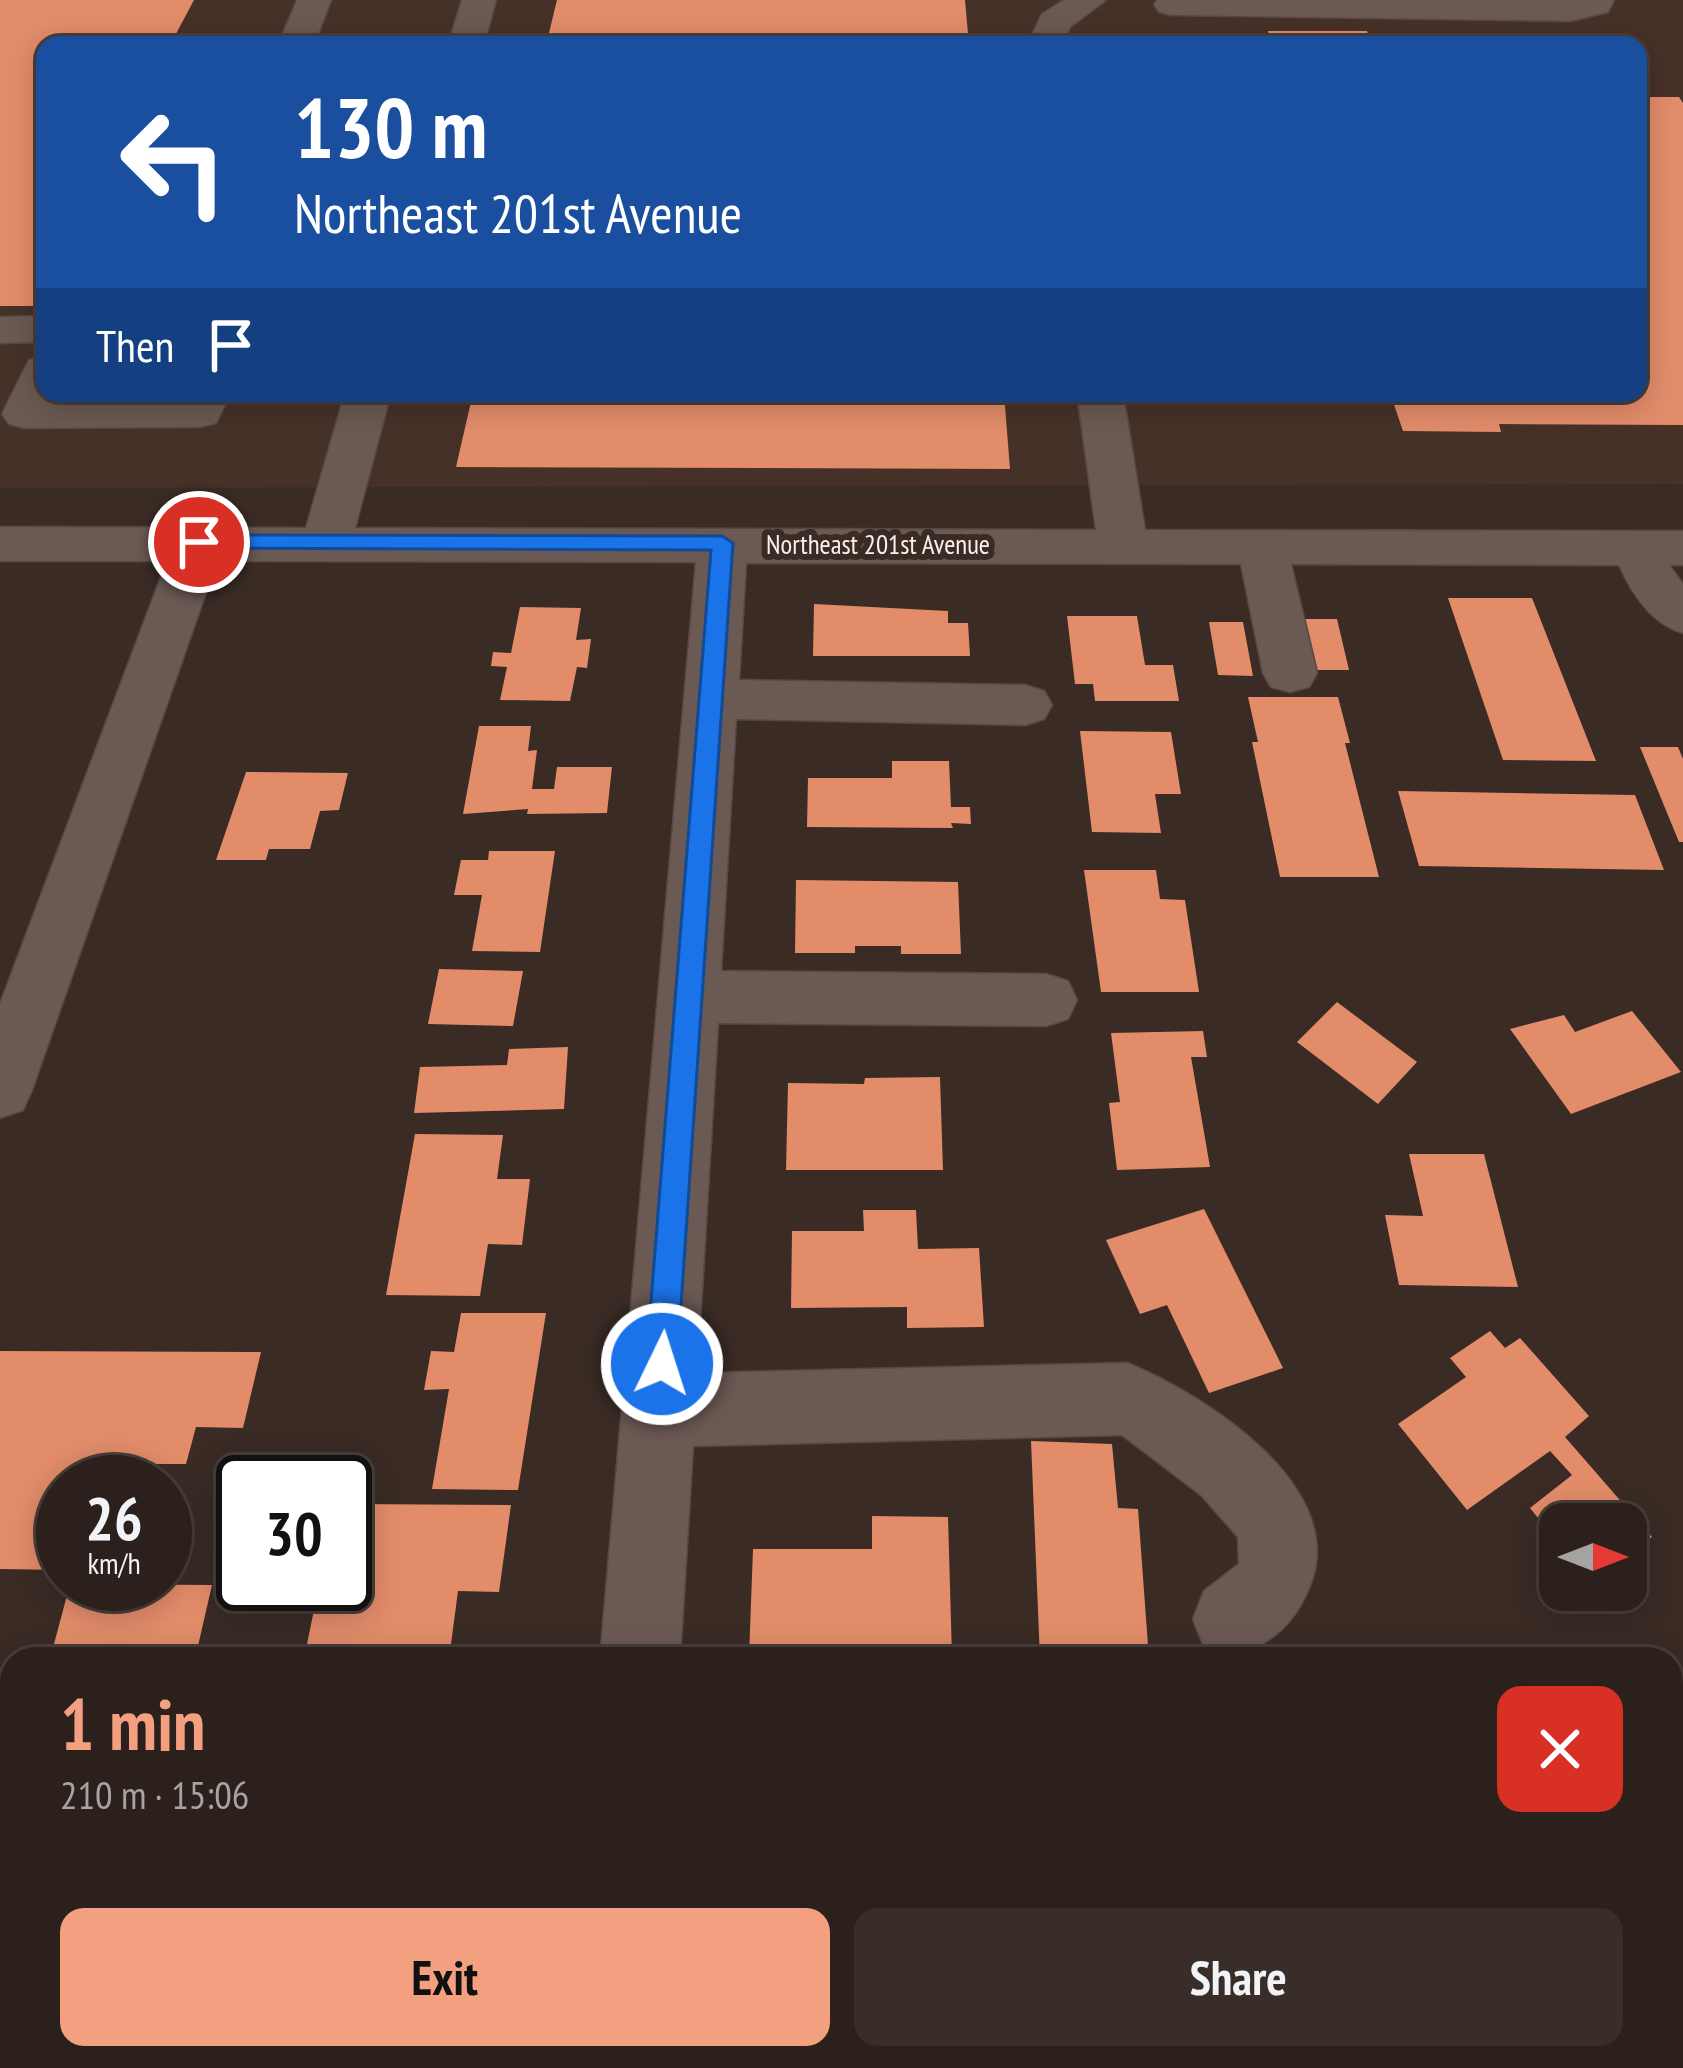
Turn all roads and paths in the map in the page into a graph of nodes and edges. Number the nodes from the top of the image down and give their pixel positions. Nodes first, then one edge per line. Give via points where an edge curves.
1 (314, 0) edge
2 (478, 0) edge
3 (1089, 0) edge
4 (1597, 0) edge
5 (1170, 3) edge
6 (300, 36) edge
7 (468, 36) edge
8 (1048, 36) edge
9 (1172, 36) edge
10 (36, 329) edge
11 (0, 330) edge
12 (36, 390) edge
13 (204, 402) edge
14 (365, 402) edge
15 (1101, 402) edge
16 (199, 542) junction
17 (326, 543) junction
18 (722, 543) junction
19 (0, 544) edge
20 (1123, 545) junction
21 (1262, 546) junction
22 (1660, 548) edge
23 (1683, 615) edge
24 (1290, 673) dead end
25 (710, 699) junction
26 (1025, 705) dead end
27 (688, 998) junction
28 (1046, 1000) dead end
29 (0, 1090) edge
30 (658, 1410) junction
31 (1232, 1619) dead end
32 (641, 1647) edge

1 - 6 street
2 - 7 street
3 - 8 street via 1054,21
4 - 5 street via 1571,10
5 - 9 street
10 - 11 street
12 - 13 street via 25,414 200,413
14 - 17 street
15 - 20 street
16 - 17 street, Northeast 201st Avenue
16 - 19 street, Northeast 201st Avenue
16 - 29 street
17 - 18 street, Northeast 201st Avenue
18 - 20 street, Northeast 201st Avenue
18 - 25 street
20 - 21 street, Northeast 201st Avenue
21 - 22 street, Northeast 201st Avenue
21 - 24 street
22 - 23 street via 1653,584
25 - 26 street
25 - 27 street
27 - 28 street
27 - 30 street
30 - 31 street via 1127,1399 1144,1405 1206,1449 1272,1520 1278,1574 1268,1596
30 - 32 street

